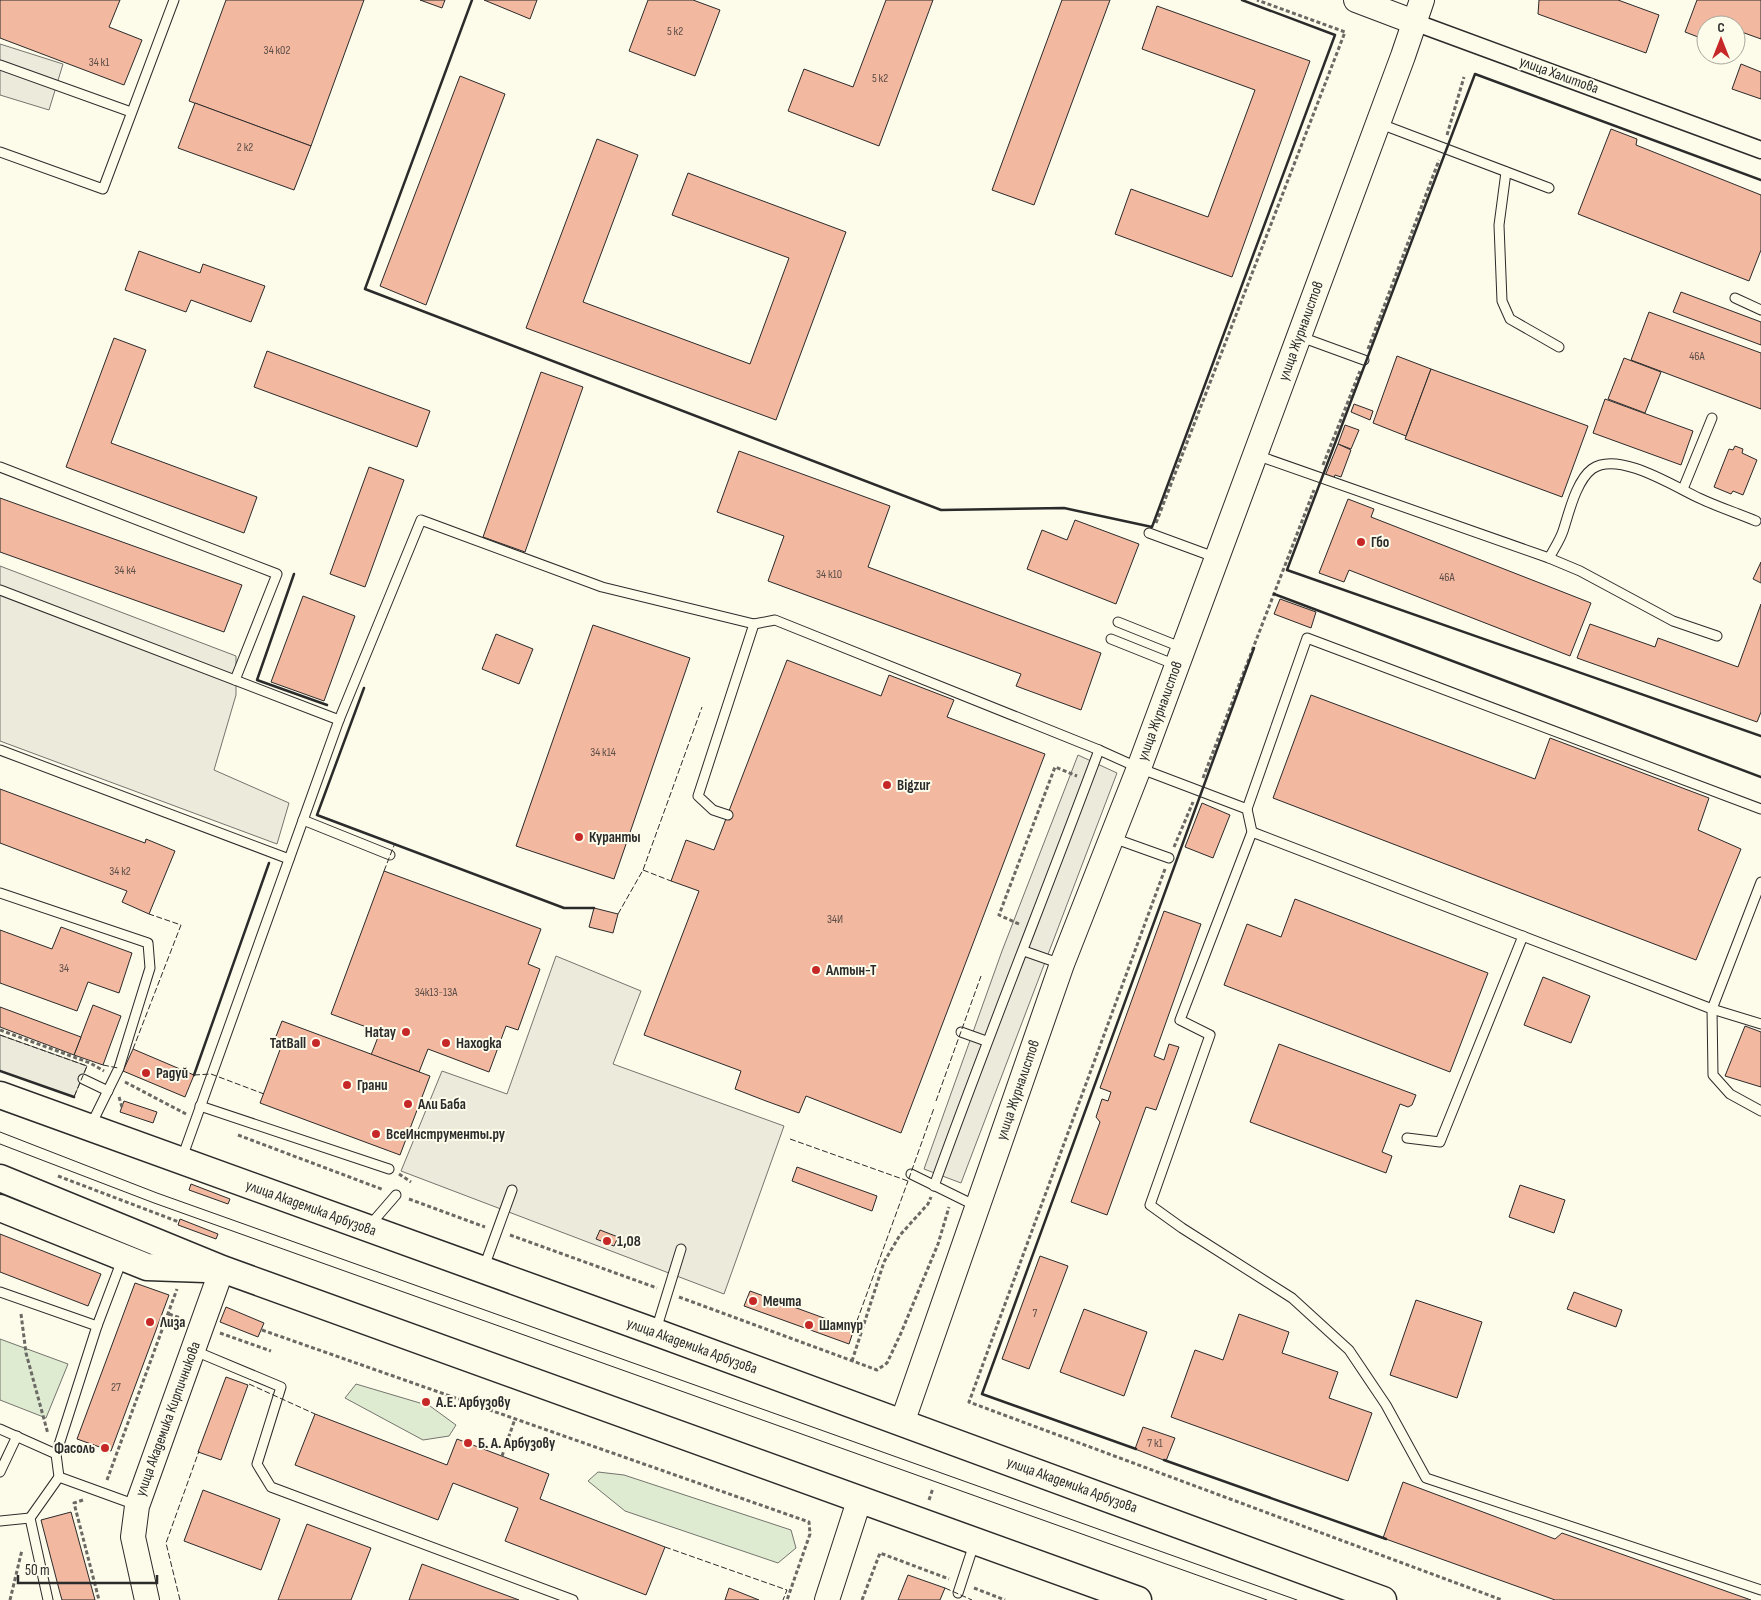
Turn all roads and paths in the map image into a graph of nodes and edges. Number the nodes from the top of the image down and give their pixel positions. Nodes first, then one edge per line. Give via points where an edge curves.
1 (174, 0) edge
2 (1257, 0) edge
3 (1356, 0) edge
4 (1418, 11) edge
5 (0, 65) edge
6 (1464, 77) dead end
7 (131, 112) junction
8 (1378, 123) junction
9 (1444, 147) junction
10 (1761, 150) edge
11 (0, 152) edge
12 (1506, 172) junction
13 (1549, 188) dead end
14 (1735, 298) dead end
15 (1761, 310) edge
16 (1299, 336) junction
17 (1559, 347) dead end
18 (1364, 360) junction
19 (1712, 418) dead end
20 (1255, 455) junction
21 (0, 467) edge
22 (1318, 478) junction
23 (1683, 489) junction
24 (1756, 521) dead end
25 (1151, 533) joint
26 (1216, 558) junction
27 (1549, 558) junction
28 (0, 590) edge
29 (1118, 622) dead end
30 (754, 624) junction
31 (1717, 636) dead end
32 (1111, 639) dead end
33 (1180, 657) junction
34 (235, 680) junction
35 (339, 720) junction
36 (0, 750) edge
37 (1099, 750) junction
38 (1139, 768) junction
39 (1198, 790) junction
40 (1247, 809) junction
41 (1761, 809) edge
42 (728, 816) dead end
43 (303, 820) junction
44 (1252, 832) junction
45 (1112, 838) junction
46 (390, 855) dead end
47 (1169, 858) junction
48 (289, 859) junction
49 (1761, 882) edge
50 (0, 893) edge
51 (1523, 936) junction
52 (1024, 950) junction
53 (1062, 964) junction
54 (1712, 1009) junction
55 (1761, 1024) edge
56 (961, 1032) dead end
57 (986, 1041) junction
58 (83, 1079) dead end
59 (108, 1091) junction
60 (0, 1095) edge
61 (200, 1106) junction
62 (1761, 1111) edge
63 (90, 1127) junction
64 (1407, 1138) dead end
65 (181, 1160) junction
66 (389, 1169) dead end
67 (53, 1174) dead end
68 (911, 1174) dead end
69 (0, 1178) edge
70 (934, 1186) junction
71 (512, 1190) dead end
72 (396, 1195) joint
73 (953, 1195) junction
74 (978, 1207) junction
75 (0, 1208) edge
76 (179, 1222) dead end
77 (367, 1228) junction
78 (497, 1231) junction
79 (681, 1249) dead end
80 (123, 1258) junction
81 (222, 1269) junction
82 (482, 1270) junction
83 (169, 1285) dead end
84 (0, 1292) edge
85 (667, 1292) junction
86 (19, 1298) junction
87 (169, 1314) junction
88 (184, 1320) dead end
89 (97, 1326) junction
90 (262, 1330) dead end
91 (217, 1332) dead end
92 (655, 1332) junction
93 (192, 1350) junction
94 (271, 1351) dead end
95 (515, 1420) junction
96 (902, 1422) junction
97 (0, 1429) edge
98 (17, 1436) junction
99 (56, 1454) junction
100 (502, 1456) dead end
101 (0, 1472) edge
102 (59, 1477) junction
103 (933, 1488) dead end
104 (102, 1493) junction
105 (929, 1500) dead end
106 (859, 1501) junction
107 (137, 1506) junction
108 (30, 1518) junction
109 (0, 1521) edge
110 (974, 1541) junction
111 (960, 1584) junction
112 (1761, 1590) edge
113 (958, 1593) dead end
114 (10, 1600) edge
115 (48, 1600) edge
116 (100, 1600) edge
117 (147, 1600) edge
118 (573, 1600) edge
119 (787, 1600) edge
120 (828, 1600) edge
121 (862, 1600) edge
122 (1005, 1600) edge
123 (1138, 1600) edge
124 (1383, 1600) edge
125 (1502, 1600) edge

1 - 7 lane
2 - 25 path via 1345,32
3 - 4 street, улица Халитова
4 - 8 street, улица Журналистов
4 - 10 street, улица Халитова
5 - 7 lane
6 - 9 path
7 - 11 lane via 103,190
8 - 9 lane
8 - 16 street, улица Журналистов
9 - 12 lane
9 - 18 path
12 - 13 lane
12 - 17 lane via 1498,225 1502,301 1510,319
14 - 15 lane
16 - 18 lane
16 - 20 street, улица Журналистов
18 - 22 path
19 - 23 lane
20 - 22 lane
20 - 26 street, улица Журналистов
21 - 34 lane via 277,574
22 - 27 lane
22 - 39 path
23 - 24 lane
23 - 27 lane via 1634,468 1602,464 1591,469 1582,481
25 - 26 lane
26 - 33 street, улица Журналистов
27 - 31 lane via 1673,621
28 - 34 lane
29 - 33 lane
30 - 35 lane via 602,587 421,520
30 - 37 lane via 775,620
30 - 42 lane via 698,796 713,810
32 - 33 lane
33 - 38 street, улица Журналистов
34 - 35 lane
35 - 43 lane
36 - 48 lane
37 - 38 lane
37 - 52 lane
38 - 39 lane
38 - 45 street, улица Журналистов
39 - 40 lane
39 - 47 path
40 - 41 lane via 1307,638
40 - 44 lane
43 - 46 lane
43 - 48 lane
44 - 51 lane
44 - 112 lane via 1180,1020 1210,1035 1150,1205 1292,1298 1349,1350 1386,1405 1426,1478
45 - 47 lane
45 - 53 street, улица Журналистов
47 - 125 path via 969,1402
48 - 61 lane
49 - 54 lane
50 - 59 lane via 148,943 150,968 119,1068
51 - 54 lane
51 - 64 lane via 1440,1142
52 - 53 lane
52 - 57 lane
53 - 74 street, улица Журналистов
54 - 55 lane
54 - 62 lane via 1713,1075 1730,1094
56 - 57 lane
57 - 70 lane
58 - 59 lane
59 - 63 lane
60 - 63 main road, улица Академика Арбузова
61 - 65 lane
61 - 66 lane
63 - 65 main road, улица Академика Арбузова
65 - 77 main road, улица Академика Арбузова
67 - 76 path
68 - 70 lane
69 - 81 main road
70 - 73 lane
71 - 78 lane
72 - 77 lane
72 - 78 path
73 - 74 lane
73 - 85 path via 938,1244 887,1363 877,1370
74 - 96 street, улица Журналистов
75 - 80 main road
77 - 82 main road, улица Академика Арбузова
78 - 82 lane
78 - 85 path
79 - 85 lane
80 - 81 main road via 147,1267
80 - 89 lane
81 - 93 street, улица Академика Кирпичникова
81 - 106 main road
82 - 92 main road, улица Академика Арбузова
83 - 87 path via 178,1288
84 - 86 lane
85 - 92 lane
86 - 89 lane
86 - 99 path via 26,1352 43,1421
87 - 88 path
87 - 104 path
89 - 99 lane
90 - 95 path
91 - 94 path
92 - 96 main road, улица Академика Арбузова
93 - 107 street, улица Академика Кирпичникова
93 - 118 lane via 282,1387 257,1464 271,1487
95 - 100 path
95 - 119 path via 809,1522 810,1534
96 - 124 main road, улица Академика Арбузова
97 - 98 lane
98 - 99 lane
98 - 101 lane
99 - 102 lane
102 - 104 lane
102 - 108 lane
103 - 105 path
104 - 107 lane
104 - 116 path via 74,1503
106 - 110 main road
106 - 120 street
107 - 117 street, улица Академика Кирпичникова via 133,1538
108 - 109 lane
108 - 114 path
108 - 115 lane
110 - 111 lane
110 - 123 main road
111 - 113 lane
111 - 121 path via 880,1553
111 - 122 path

